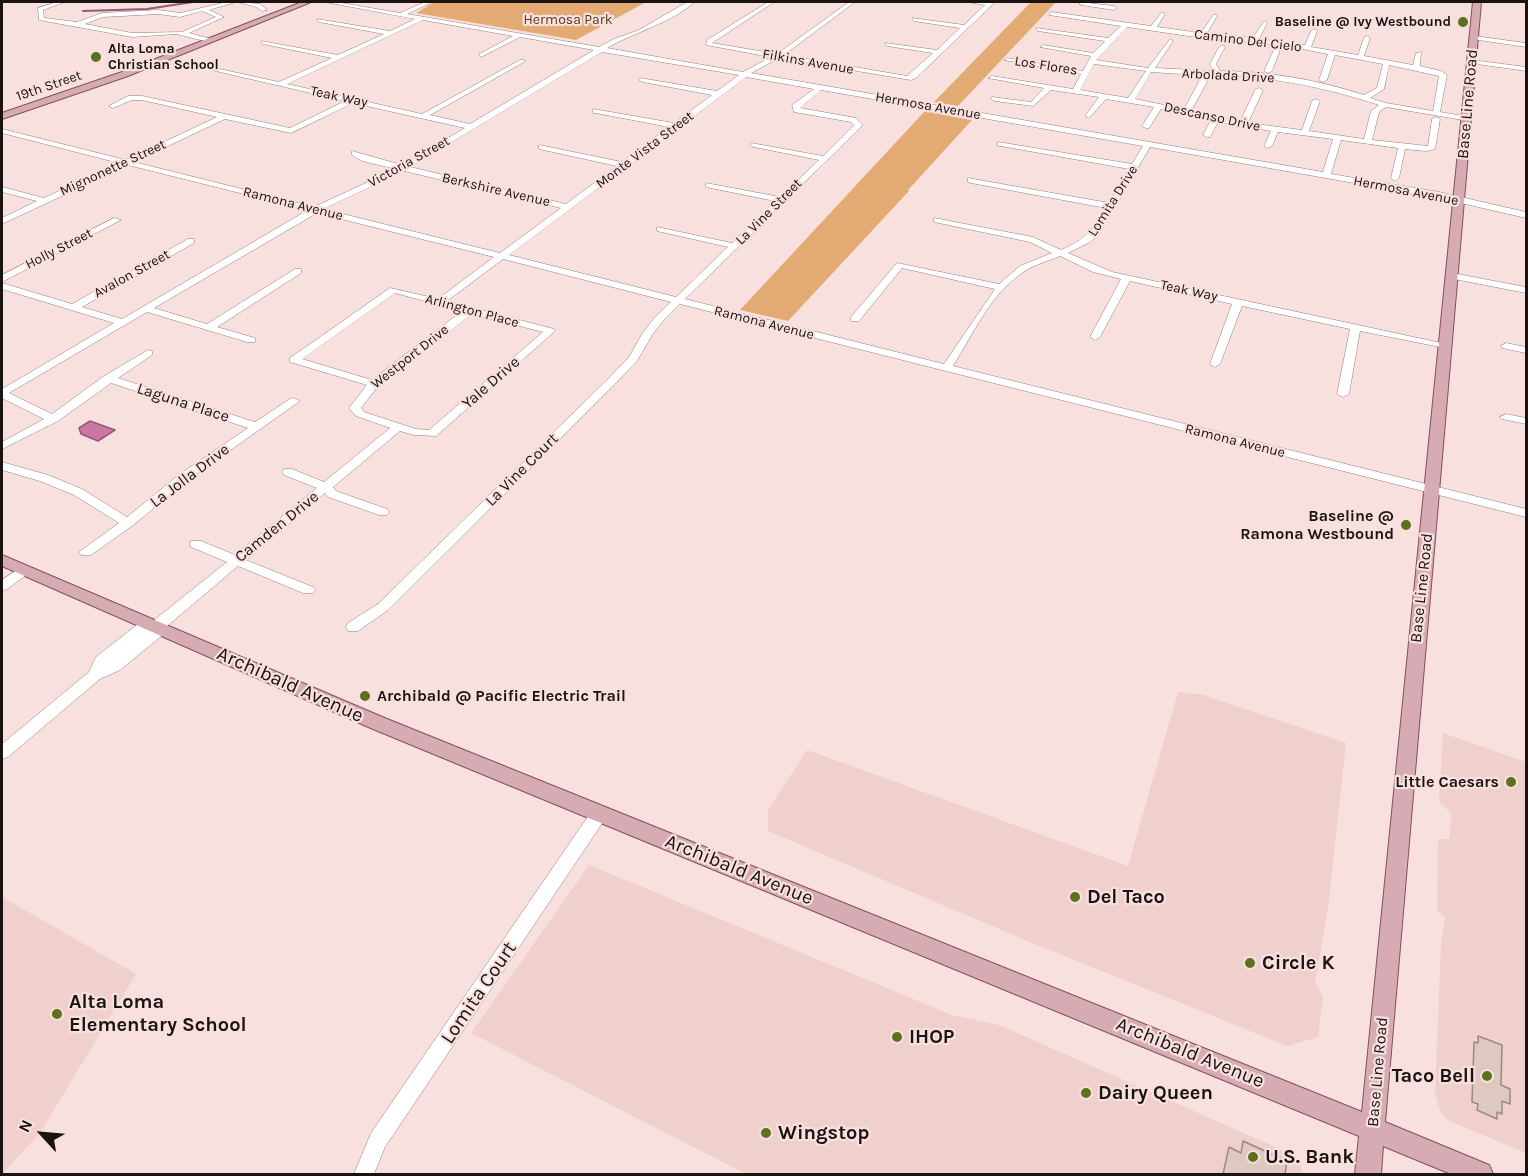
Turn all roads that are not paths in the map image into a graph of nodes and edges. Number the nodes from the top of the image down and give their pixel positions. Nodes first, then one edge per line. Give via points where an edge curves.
1 (62, 2) edge
2 (232, 2) edge
3 (241, 2) edge
4 (307, 2) edge
5 (328, 2) edge
6 (429, 2) edge
7 (691, 2) edge
8 (771, 2) edge
9 (852, 2) edge
10 (971, 2) edge
11 (1476, 2) edge
12 (991, 3) edge
13 (1081, 3) dead end
14 (188, 7) dead end
15 (202, 10) junction
16 (264, 10) dead end
17 (402, 14) junction
18 (1052, 14) dead end
19 (1162, 14) dead end
20 (1214, 16) dead end
21 (423, 18) junction
22 (914, 19) dead end
23 (319, 20) dead end
24 (1103, 22) junction
25 (1264, 23) dead end
26 (78, 24) junction
27 (1125, 25) junction
28 (964, 27) junction
29 (1038, 29) dead end
30 (1152, 29) junction
31 (1314, 31) dead end
32 (391, 33) junction
33 (182, 34) junction
34 (520, 35) junction
35 (1202, 36) junction
36 (1367, 38) dead end
37 (211, 39) junction
38 (1474, 39) junction
39 (1110, 40) junction
40 (1255, 40) junction
41 (1170, 41) dead end
42 (263, 42) dead end
43 (1280, 43) junction
44 (887, 44) dead end
45 (1527, 45) edge
46 (1043, 47) dead end
47 (1222, 47) dead end
48 (1307, 48) junction
49 (601, 49) junction
50 (937, 52) junction
51 (1332, 53) junction
52 (1419, 53) dead end
53 (481, 55) dead end
54 (778, 56) junction
55 (339, 57) junction
56 (1093, 58) junction
57 (1360, 59) junction
58 (1007, 60) dead end
59 (522, 61) dead end
60 (1472, 62) junction
61 (1386, 64) junction
62 (206, 68) dead end
63 (1416, 69) junction
64 (1527, 69) edge
65 (1149, 71) junction
66 (1268, 71) dead end
67 (1085, 73) junction
68 (1218, 73) junction
69 (746, 74) junction
70 (1200, 76) dead end
71 (992, 78) dead end
72 (643, 80) dead end
73 (1323, 80) dead end
74 (281, 84) junction
75 (820, 87) junction
76 (1049, 87) junction
77 (1259, 90) dead end
78 (1076, 92) junction
79 (719, 94) junction
80 (1104, 96) junction
81 (1364, 98) junction
82 (995, 99) dead end
83 (353, 100) junction
84 (1130, 100) junction
85 (1316, 101) dead end
86 (1385, 105) junction
87 (113, 106) dead end
88 (1159, 106) junction
89 (596, 111) dead end
90 (1185, 113) junction
91 (225, 116) junction
92 (423, 116) junction
93 (1089, 116) dead end
94 (2, 117) edge
95 (1461, 119) junction
96 (1215, 120) junction
97 (1243, 125) junction
98 (675, 126) junction
99 (1146, 126) dead end
100 (472, 127) junction
101 (1275, 130) junction
102 (2, 131) edge
103 (1305, 133) junction
104 (1207, 135) dead end
105 (1338, 136) junction
106 (1368, 140) junction
107 (1001, 144) dead end
108 (754, 145) dead end
109 (1147, 145) junction
110 (1268, 146) dead end
111 (1401, 146) junction
112 (542, 147) dead end
113 (1432, 147) joint
114 (355, 153) dead end
115 (823, 158) junction
116 (127, 162) junction
117 (626, 165) junction
118 (1134, 167) junction
119 (403, 168) junction
120 (1327, 173) junction
121 (1395, 178) dead end
122 (971, 180) dead end
123 (709, 184) dead end
124 (2, 189) edge
125 (781, 200) junction
126 (1460, 200) junction
127 (45, 201) junction
128 (1112, 206) junction
129 (569, 207) junction
130 (316, 210) junction
131 (1527, 215) edge
132 (117, 220) dead end
133 (937, 220) dead end
134 (2, 221) edge
135 (660, 228) dead end
136 (191, 241) dead end
137 (735, 246) junction
138 (1061, 254) junction
139 (501, 256) junction
140 (298, 271) dead end
141 (1452, 276) junction
142 (1127, 278) junction
143 (2, 279) edge
144 (2, 286) edge
145 (1001, 287) junction
146 (1527, 290) edge
147 (440, 302) junction
148 (678, 302) junction
149 (1238, 302) junction
150 (74, 307) junction
151 (146, 309) junction
152 (470, 310) junction
153 (855, 319) dead end
154 (122, 322) junction
155 (209, 327) junction
156 (1355, 328) junction
157 (550, 332) joint
158 (1095, 337) dead end
159 (251, 340) dead end
160 (1506, 346) dead end
161 (1446, 347) junction
162 (1527, 350) edge
163 (148, 353) dead end
164 (1215, 364) dead end
165 (946, 369) junction
166 (108, 378) junction
167 (374, 384) junction
168 (2, 393) edge
169 (1343, 394) dead end
170 (294, 401) dead end
171 (1506, 417) dead end
172 (54, 419) junction
173 (1527, 420) edge
174 (258, 427) junction
175 (398, 427) junction
176 (2, 446) edge
177 (2, 466) edge
178 (288, 472) dead end
179 (327, 487) junction
180 (1433, 491) junction
181 (383, 512) dead end
182 (1527, 513) edge
183 (128, 523) junction
184 (196, 544) dead end
185 (86, 552) dead end
186 (2, 560) edge
187 (236, 560) junction
188 (24, 570) junction
189 (2, 586) edge
190 (308, 590) dead end
191 (155, 627) junction
192 (353, 627) dead end
193 (2, 753) edge
194 (599, 814) junction
195 (1372, 1129) junction
196 (364, 1174) edge
197 (1368, 1174) edge
198 (1480, 1174) edge

1 - 26 street via 40,9 41,19
2 - 15 street
3 - 16 street
4 - 37 main road, 19th Street
5 - 17 street, Hermosa Avenue
6 - 17 street
7 - 49 street, Victoria Street
8 - 54 street, Filkins Avenue via 708,44
9 - 54 street, Monte Vista Street
10 - 12 street
11 - 38 main road, Base Line Road
12 - 28 street
13 - 24 street via 1116,6
14 - 15 street
15 - 26 street via 175,15 102,15
15 - 33 street via 221,17
17 - 21 street, Hermosa Avenue
18 - 24 street, Camino Del Cielo
19 - 30 street
20 - 35 street
21 - 32 street
21 - 34 street, Hermosa Avenue
22 - 28 street
23 - 32 street
24 - 27 street, Camino Del Cielo
25 - 40 street
26 - 33 street via 132,35
27 - 30 street, Camino Del Cielo
27 - 39 street
28 - 50 street
29 - 39 street
30 - 35 street, Camino Del Cielo
31 - 48 street
32 - 55 street
33 - 37 street
34 - 49 street, Hermosa Avenue
34 - 53 street
35 - 40 street, Camino Del Cielo
36 - 57 street
37 - 94 main road, 19th Street
38 - 45 street
38 - 60 main road, Base Line Road
39 - 56 street
40 - 43 street, Camino Del Cielo
41 - 65 street
42 - 55 street
43 - 48 street, Camino Del Cielo
43 - 66 street
44 - 50 street
46 - 56 street, Arbolada Drive
47 - 68 street via 1213,64
48 - 51 street, Camino Del Cielo
49 - 69 street, Hermosa Avenue
49 - 100 street, Victoria Street
50 - 54 street, Filkins Avenue via 908,78
51 - 57 street, Camino Del Cielo
51 - 73 street
52 - 63 street
54 - 69 street, Monte Vista Street
55 - 74 street
56 - 65 street, Arbolada Drive
56 - 67 street
57 - 61 street, Camino Del Cielo
58 - 67 street, Los Flores
59 - 92 street
60 - 64 street
60 - 95 main road, Base Line Road
61 - 63 street, Camino Del Cielo
61 - 81 street via 1380,89
62 - 74 street, Teak Way
63 - 113 street, Camino Del Cielo via 1443,75
65 - 68 street, Arbolada Drive
65 - 84 street
67 - 78 street
68 - 81 street, Arbolada Drive via 1317,84
69 - 75 street, Hermosa Avenue
69 - 79 street, Monte Vista Street
70 - 90 street via 1203,82
71 - 76 street, Descanso Drive
72 - 79 street
74 - 83 street, Teak Way
75 - 109 street, Hermosa Avenue
75 - 115 street, La Vine Street via 795,107 797,110 859,122
76 - 78 street, Descanso Drive
76 - 82 street via 1033,104
77 - 97 street
78 - 80 street, Descanso Drive
79 - 98 street, Monte Vista Street
80 - 84 street, Descanso Drive
80 - 93 street
81 - 86 street, Arbolada Drive
83 - 91 street via 291,131
83 - 92 street, Teak Way
84 - 88 street, Descanso Drive
85 - 103 street
86 - 95 street, Arbolada Drive
86 - 95 street
86 - 106 street via 1374,112
87 - 91 street via 142,98
88 - 90 street, Descanso Drive
88 - 99 street
89 - 98 street
90 - 96 street, Descanso Drive
91 - 116 street, Mignonette Street
92 - 100 street, Teak Way
95 - 126 main road, Base Line Road
96 - 97 street, Descanso Drive
96 - 104 street
97 - 101 street, Descanso Drive
98 - 117 street, Monte Vista Street
100 - 119 street, Victoria Street
101 - 103 street, Descanso Drive
101 - 110 street
102 - 116 street, Ramona Avenue
103 - 105 street, Descanso Drive
105 - 106 street, Descanso Drive
105 - 120 street
106 - 111 street, Descanso Drive
107 - 118 street
108 - 115 street
109 - 118 street, Lomita Drive
109 - 120 street, Hermosa Avenue
111 - 113 street, Descanso Drive
111 - 121 street
112 - 117 street
114 - 119 street, Berkshire Avenue
115 - 125 street, La Vine Street
116 - 127 street, Mignonette Street
116 - 130 street, Ramona Avenue
117 - 129 street, Monte Vista Street
118 - 128 street, Lomita Drive
119 - 129 street, Berkshire Avenue
119 - 130 street, Victoria Street
120 - 126 street, Hermosa Avenue
122 - 128 street
123 - 125 street
124 - 127 street
125 - 137 street, La Vine Street
126 - 131 street, Hermosa Avenue
126 - 141 main road, Base Line Road
127 - 134 street, Mignonette Street
128 - 138 street, Lomita Drive via 1088,242
129 - 139 street, Monte Vista Street
130 - 139 street, Ramona Avenue
130 - 151 street, Victoria Street
132 - 143 street, Holly Street
133 - 138 street, Teak Way via 1033,240
135 - 137 street
136 - 150 street, Avalon Street
137 - 148 street, La Vine Street
138 - 142 street, Teak Way via 1096,270
138 - 145 street, Lomita Drive via 1027,266
139 - 147 street, Monte Vista Street
139 - 148 street, Ramona Avenue
140 - 155 street
141 - 146 street
141 - 161 main road, Base Line Road
142 - 149 street, Teak Way
142 - 158 street
144 - 150 street
145 - 153 street via 900,265
145 - 165 street, Lomita Drive
147 - 152 street, Arlington Place
147 - 167 street, Arlington Place via 393,290 294,360
148 - 165 street, Ramona Avenue
148 - 192 street, La Vine Court via 647,334 626,367 383,607
149 - 156 street, Teak Way
149 - 164 street
150 - 154 street
151 - 154 street, Victoria Street
151 - 155 street
152 - 157 street, Arlington Place
152 - 167 street, Westport Drive
154 - 168 street, Victoria Street
155 - 159 street
156 - 161 street, Teak Way
156 - 169 street
157 - 175 street, Yale Drive via 432,434
160 - 162 street
161 - 180 main road, Base Line Road
163 - 166 street
165 - 180 street, Ramona Avenue
166 - 172 street
166 - 174 street, Laguna Place
167 - 175 street, Westport Drive via 355,408 360,414
168 - 172 street
170 - 174 street, La Jolla Drive
171 - 173 street
172 - 176 street
174 - 183 street, La Jolla Drive via 191,472
175 - 179 street, Camden Drive
177 - 183 street via 63,485
178 - 179 street
179 - 181 street via 332,494
179 - 187 street, Camden Drive
180 - 182 street, Ramona Avenue
180 - 195 main road, Base Line Road
183 - 185 street, La Jolla Drive
184 - 187 street
186 - 188 main road, Archibald Avenue
187 - 190 street
187 - 191 street, Camden Drive
188 - 189 street
188 - 191 main road, Archibald Avenue
191 - 193 street, Camden Drive via 116,666 95,675
191 - 194 main road, Archibald Avenue
194 - 195 main road, Archibald Avenue
194 - 196 street, Lomita Court via 378,1140
195 - 197 main road, Base Line Road
195 - 198 main road, Archibald Avenue

